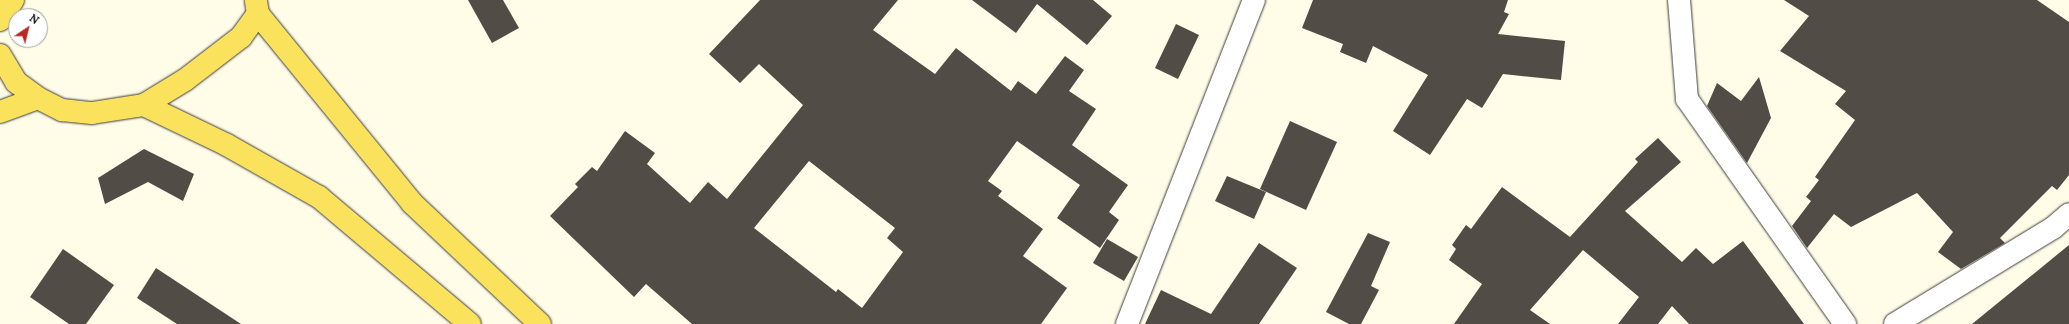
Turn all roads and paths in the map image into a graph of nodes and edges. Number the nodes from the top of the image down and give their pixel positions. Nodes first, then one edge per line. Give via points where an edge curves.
1 (13, 0) edge
2 (1254, 0) edge
3 (1679, 0) edge
4 (257, 7) edge
5 (0, 20) edge
6 (0, 55) edge
7 (38, 98) junction
8 (144, 105) junction
9 (0, 112) edge
10 (2069, 214) edge
11 (470, 324) edge
12 (540, 324) edge
13 (1127, 324) edge
14 (1845, 324) edge
15 (1895, 324) edge

1 - 5 main road
2 - 13 street
3 - 14 street via 1687,99
4 - 8 main road via 241,37 185,80
4 - 12 main road via 412,203
6 - 7 main road via 16,82
7 - 8 main road via 62,110 92,113
7 - 9 main road
8 - 11 main road via 227,145 319,198
10 - 15 street via 2053,228

